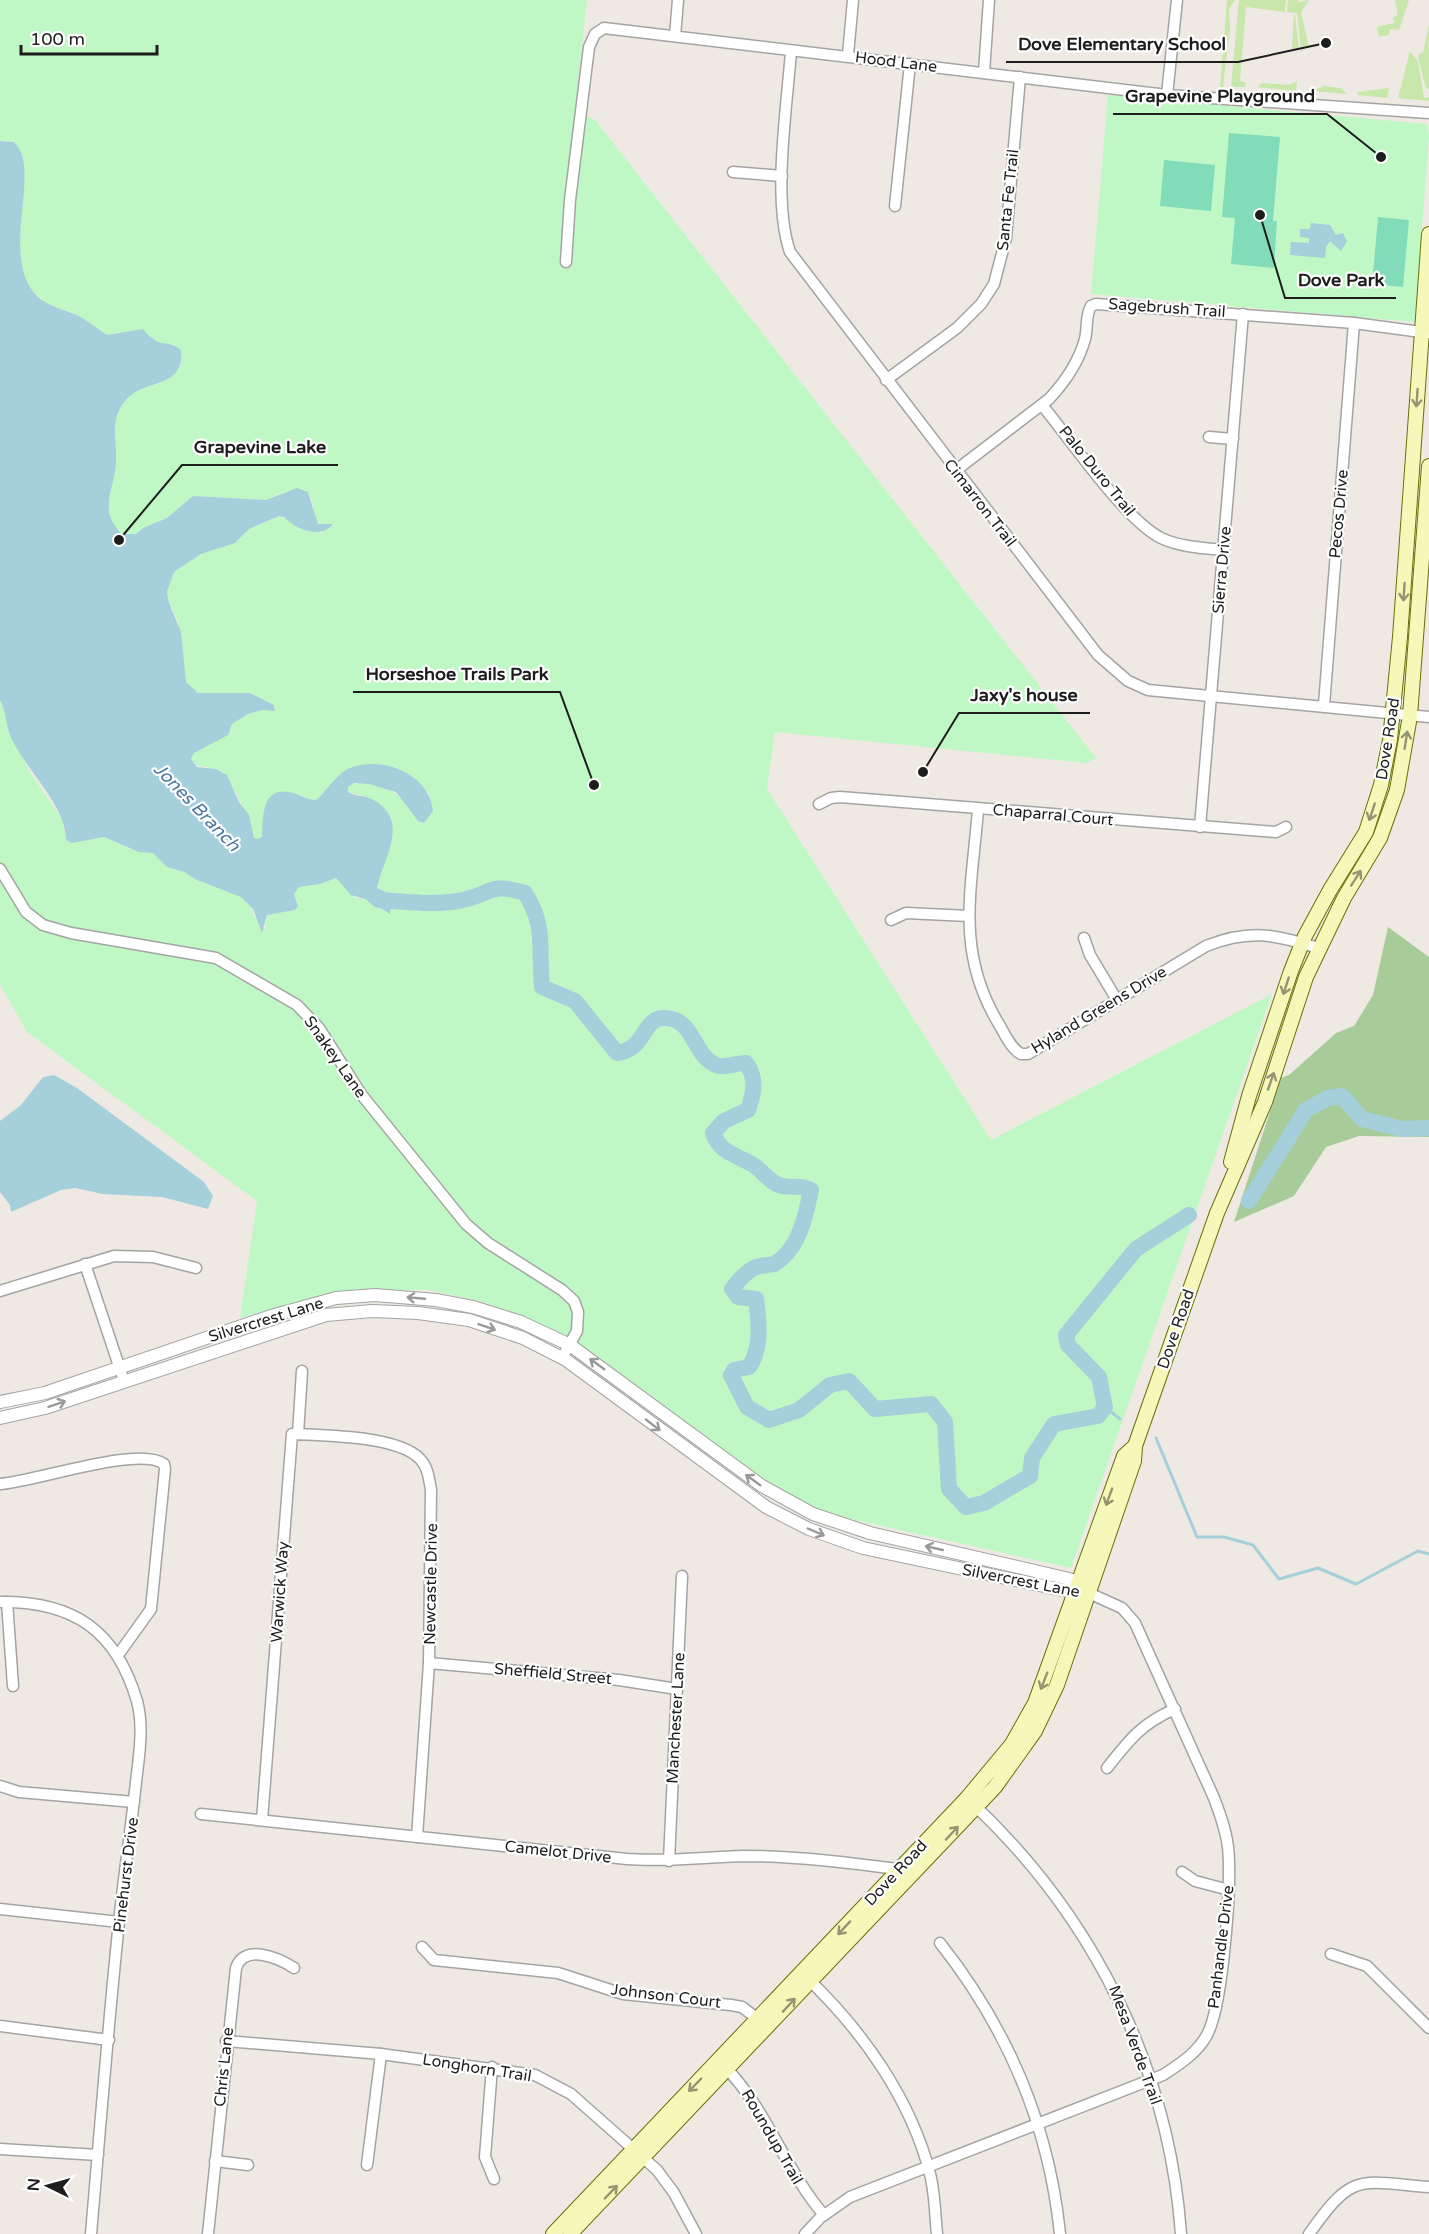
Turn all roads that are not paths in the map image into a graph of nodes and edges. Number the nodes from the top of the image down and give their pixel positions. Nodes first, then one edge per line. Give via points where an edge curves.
1 (678, 0) edge
2 (853, 0) edge
3 (989, 0) edge
4 (1177, 0) edge
5 (675, 36) junction
6 (791, 51) junction
7 (848, 56) junction
8 (910, 64) junction
9 (984, 72) junction
10 (1020, 78) junction
11 (1167, 95) junction
12 (1429, 113) edge
13 (733, 172) dead end
14 (782, 176) junction
15 (895, 206) dead end
16 (1429, 235) edge
17 (567, 262) dead end
18 (1243, 314) junction
19 (1354, 323) junction
20 (1426, 332) edge
21 (886, 380) junction
22 (1042, 405) junction
23 (1209, 437) dead end
24 (1233, 439) junction
25 (1429, 466) edge
26 (955, 471) junction
27 (1224, 550) junction
28 (1212, 697) junction
29 (1324, 705) junction
30 (1394, 714) junction
31 (1410, 716) junction
32 (1429, 717) edge
33 (819, 804) dead end
34 (978, 809) junction
35 (1200, 827) junction
36 (1286, 827) dead end
37 (0, 869) edge
38 (1330, 890) junction
39 (1344, 898) junction
40 (969, 915) junction
41 (891, 920) dead end
42 (1084, 938) dead end
43 (1302, 943) junction
44 (1318, 948) junction
45 (1117, 1000) junction
46 (1217, 1213) junction
47 (85, 1264) junction
48 (196, 1268) dead end
49 (0, 1292) edge
50 (570, 1345) junction
51 (562, 1358) junction
52 (119, 1367) junction
53 (302, 1371) dead end
54 (124, 1382) junction
55 (0, 1402) edge
56 (0, 1418) edge
57 (298, 1434) junction
58 (0, 1484) edge
59 (682, 1576) dead end
60 (1081, 1590) junction
61 (4, 1602) edge
62 (118, 1655) junction
63 (429, 1663) junction
64 (13, 1686) dead end
65 (677, 1689) junction
66 (1175, 1709) junction
67 (1107, 1768) dead end
68 (0, 1786) edge
69 (134, 1802) junction
70 (971, 1802) junction
71 (201, 1814) dead end
72 (262, 1820) junction
73 (417, 1837) junction
74 (669, 1861) junction
75 (900, 1869) junction
76 (915, 1871) junction
77 (1182, 1872) dead end
78 (1229, 1890) junction
79 (0, 1909) edge
80 (119, 1922) junction
81 (940, 1943) dead end
82 (422, 1947) dead end
83 (1331, 1954) dead end
84 (294, 1968) dead end
85 (806, 1978) junction
86 (763, 2023) junction
87 (0, 2026) edge
88 (1429, 2028) edge
89 (109, 2040) junction
90 (226, 2041) junction
91 (381, 2054) junction
92 (723, 2065) junction
93 (492, 2067) junction
94 (1150, 2082) junction
95 (1038, 2124) junction
96 (0, 2149) edge
97 (98, 2155) junction
98 (637, 2155) junction
99 (215, 2161) junction
100 (248, 2165) dead end
101 (367, 2165) dead end
102 (928, 2166) junction
103 (494, 2179) dead end
104 (1429, 2187) edge
105 (824, 2215) junction
106 (91, 2234) edge
107 (208, 2234) edge
108 (553, 2234) edge
109 (570, 2234) edge
110 (696, 2234) edge
111 (805, 2234) edge
112 (937, 2234) edge
113 (1060, 2234) edge
114 (1181, 2234) edge
115 (1309, 2234) edge

1 - 5 street
2 - 7 street
3 - 9 street
4 - 11 street
5 - 6 street, Hood Lane
5 - 17 street, Hood Lane via 604,28 595,34 589,47 570,200
6 - 7 street, Hood Lane
6 - 14 street, Cimarron Trail
7 - 8 street, Hood Lane
8 - 9 street, Hood Lane
8 - 15 street
9 - 10 street, Hood Lane
10 - 11 street, Hood Lane
10 - 21 street, Santa Fe Trail via 1006,238 994,284 957,328
11 - 12 street, Hood Lane
13 - 14 street
14 - 21 street, Cimarron Trail via 781,203 790,252
16 - 20 main road, Dove Road
18 - 19 street, Sagebrush Trail
18 - 22 street, Sagebrush Trail via 1106,303 1091,306 1086,335 1075,363
18 - 24 street, Sierra Drive
19 - 20 street, Sagebrush Trail
19 - 29 street, Pecos Drive
20 -> 30 main road, Dove Road
21 - 26 street, Cimarron Trail
22 - 26 street, Sagebrush Trail
22 - 27 street, Palo Duro Trail via 1143,527 1172,543
23 - 24 street
24 - 27 street, Sierra Drive
25 - 31 main road, Dove Road
26 - 28 street, Cimarron Trail via 1083,638 1111,668 1139,687
27 - 28 street, Sierra Drive
28 - 29 street, Cimarron Trail
28 - 35 street, Sierra Drive
29 - 30 street, Cimarron Trail
30 - 31 street, Cimarron Trail
30 -> 38 main road, Dove Road via 1381,785 1366,832
31 - 32 street, Cimarron Trail
39 -> 31 main road, Dove Road via 1380,838 1397,790
33 - 34 street, Chaparral Court via 840,798
34 - 35 street, Chaparral Court
34 - 40 street, Hyland Greens Drive
35 - 36 street, Chaparral Court via 1276,832
37 - 50 street, Snakey Lane via 26,912 43,925 216,958 297,1005 320,1028 361,1094 466,1224 574,1301 578,1324
38 - 39 main road
38 - 43 main road, Dove Road
39 - 44 main road, Dove Road
40 - 41 street via 906,914
40 - 45 street, Hyland Greens Drive via 971,958 978,980 994,1016 1017,1052 1028,1054
42 - 45 street
43 - 44 street, Hyland Greens Drive
43 - 45 street, Hyland Greens Drive via 1270,934 1226,938
43 -> 46 main road, Dove Road via 1249,1096
46 -> 44 main road, Dove Road via 1264,1102
46 - 60 main road, Dove Road via 1135,1446 1134,1461
47 - 48 street via 129,1255
47 - 49 street
47 - 52 street
50 - 51 street, Snakey Lane
50 -> 52 street, Silvercrest Lane via 521,1322 473,1307 375,1295 336,1298 294,1309
60 -> 50 street, Silvercrest Lane via 813,1514 762,1486
54 -> 51 street, Silvercrest Lane via 302,1321 346,1312 418,1313 469,1320 523,1338
51 -> 60 street, Silvercrest Lane via 766,1507 809,1529 863,1548
52 - 54 street
52 - 55 street, Silvercrest Lane via 45,1393
53 - 57 street, Warwick Way
56 -> 54 street, Silvercrest Lane
57 - 63 street, Newcastle Drive via 394,1445 424,1464 432,1504
57 - 72 street, Warwick Way via 292,1434
58 - 62 street via 32,1480 80,1466 151,1459 161,1462 165,1469 151,1609
59 - 65 street, Manchester Lane
60 - 66 street, Panhandle Drive via 1129,1614
60 - 70 main road, Dove Road via 1043,1716 1022,1752
61 - 62 street, Pinehurst Drive via 50,1606 73,1614 92,1625
61 - 64 street
62 - 69 street, Pinehurst Drive via 132,1685 141,1724
63 - 65 street, Sheffield Street
63 - 73 street, Newcastle Drive
65 - 74 street, Manchester Lane
66 - 67 street via 1138,1729
66 - 78 street, Panhandle Drive via 1225,1827
68 - 69 street via 19,1792
69 - 80 street, Pinehurst Drive
70 - 75 main road, Dove Road
76 -> 70 main road, Dove Road
70 - 94 street, Mesa Verde Trail via 1029,1862 1080,1929 1110,1979
71 - 72 street, Camelot Drive
72 - 73 street, Camelot Drive
73 - 74 street, Camelot Drive
74 - 75 street, Camelot Drive via 744,1856 834,1860
75 - 76 street, Camelot Drive
75 -> 85 main road, Dove Road
76 - 85 main road, Dove Road
77 - 78 street via 1195,1881
78 - 94 street, Panhandle Drive via 1217,1997 1208,2033 1191,2055
79 - 80 street
80 - 89 street, Pinehurst Drive
81 - 95 street via 989,2012 1026,2086
82 - 86 street, Johnson Court via 434,1960 558,1973 623,1994 742,2007
83 - 88 street via 1367,1966
84 - 90 street, Chris Lane via 273,1956 249,1955 238,1962
85 - 86 main road, Dove Road
85 - 102 street via 856,2030 873,2054 902,2101
86 - 92 main road, Dove Road
87 - 89 street
89 - 97 street, Pinehurst Drive
90 - 91 street, Longhorn Trail
90 - 99 street, Chris Lane
91 - 93 street, Longhorn Trail
91 - 101 street
92 - 98 main road, Dove Road
92 - 105 street, Roundup Trail via 757,2104 804,2191
93 - 98 street, Longhorn Trail via 535,2075 563,2088
93 - 103 street via 485,2157
94 - 95 street, Panhandle Drive
94 - 114 street, Mesa Verde Trail via 1172,2161
95 - 102 street, Panhandle Drive
95 - 113 street via 1058,2207
96 - 97 street
97 - 106 street, Pinehurst Drive
98 - 108 main road, Dove Road
109 -> 98 main road, Dove Road
98 - 110 street, Longhorn Trail via 657,2170 669,2186
99 - 100 street
99 - 107 street, Chris Lane
102 - 105 street, Panhandle Drive via 850,2197
102 - 112 street
104 - 115 street via 1370,2182 1354,2185 1331,2202
105 - 111 street, Panhandle Drive

